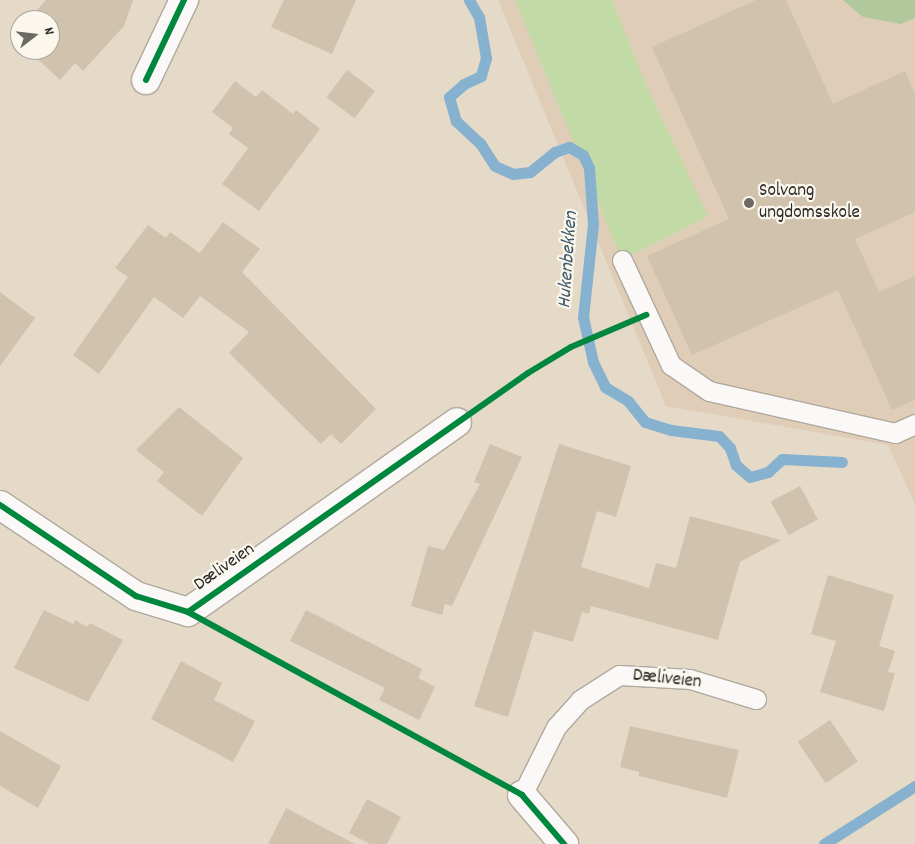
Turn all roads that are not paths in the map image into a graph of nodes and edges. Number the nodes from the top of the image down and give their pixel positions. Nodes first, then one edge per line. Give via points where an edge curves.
1 (184, 0) edge
2 (146, 80) dead end
3 (622, 260) dead end
4 (457, 422) dead end
5 (915, 424) edge
6 (0, 506) edge
7 (756, 699) dead end
8 (522, 795) joint
9 (564, 844) edge

1 - 2 street
3 - 5 lane via 670,365 709,391 895,433
4 - 6 street, Dæliveien via 188,612 136,596
7 - 8 lane, Dæliveien via 690,679 619,676 580,700 556,727
8 - 9 street, Dæliveien

